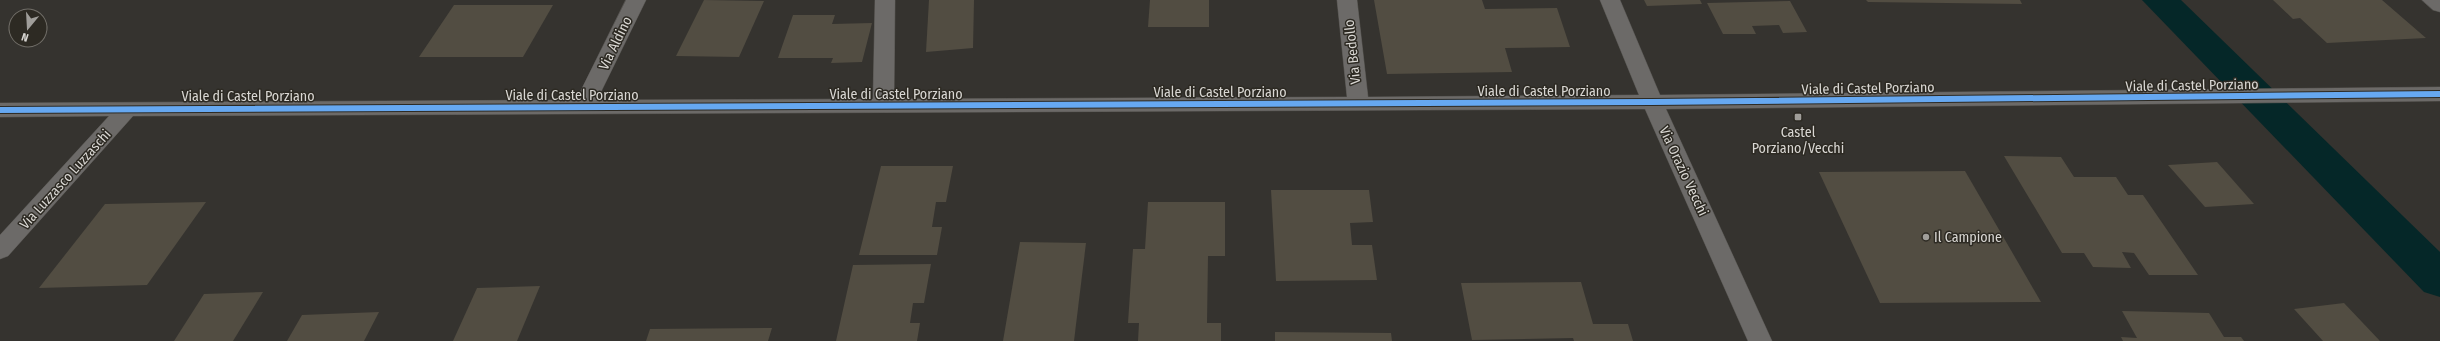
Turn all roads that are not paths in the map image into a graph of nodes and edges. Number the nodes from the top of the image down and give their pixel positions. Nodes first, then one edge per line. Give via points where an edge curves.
1 (636, 0) edge
2 (886, 0) edge
3 (1347, 0) edge
4 (1610, 0) edge
5 (2432, 0) edge
6 (2440, 6) edge
7 (2440, 94) edge
8 (1652, 102) junction
9 (1358, 104) junction
10 (883, 106) junction
11 (583, 107) junction
12 (129, 108) junction
13 (0, 110) edge
14 (0, 250) edge
15 (1760, 341) edge

1 - 11 street, Via Aldino
2 - 10 street
3 - 9 street, Via Bedollo
4 - 8 street, Via Orazio Vecchi
5 - 6 street
7 - 8 street, Viale di Castel Porziano
8 - 9 street, Viale di Castel Porziano
8 - 15 street, Via Orazio Vecchi
9 - 10 street, Viale di Castel Porziano
10 - 11 street, Viale di Castel Porziano
11 - 12 street, Viale di Castel Porziano
12 - 13 street, Viale di Castel Porziano
12 - 14 street, Via Luzzasco Luzzaschi

